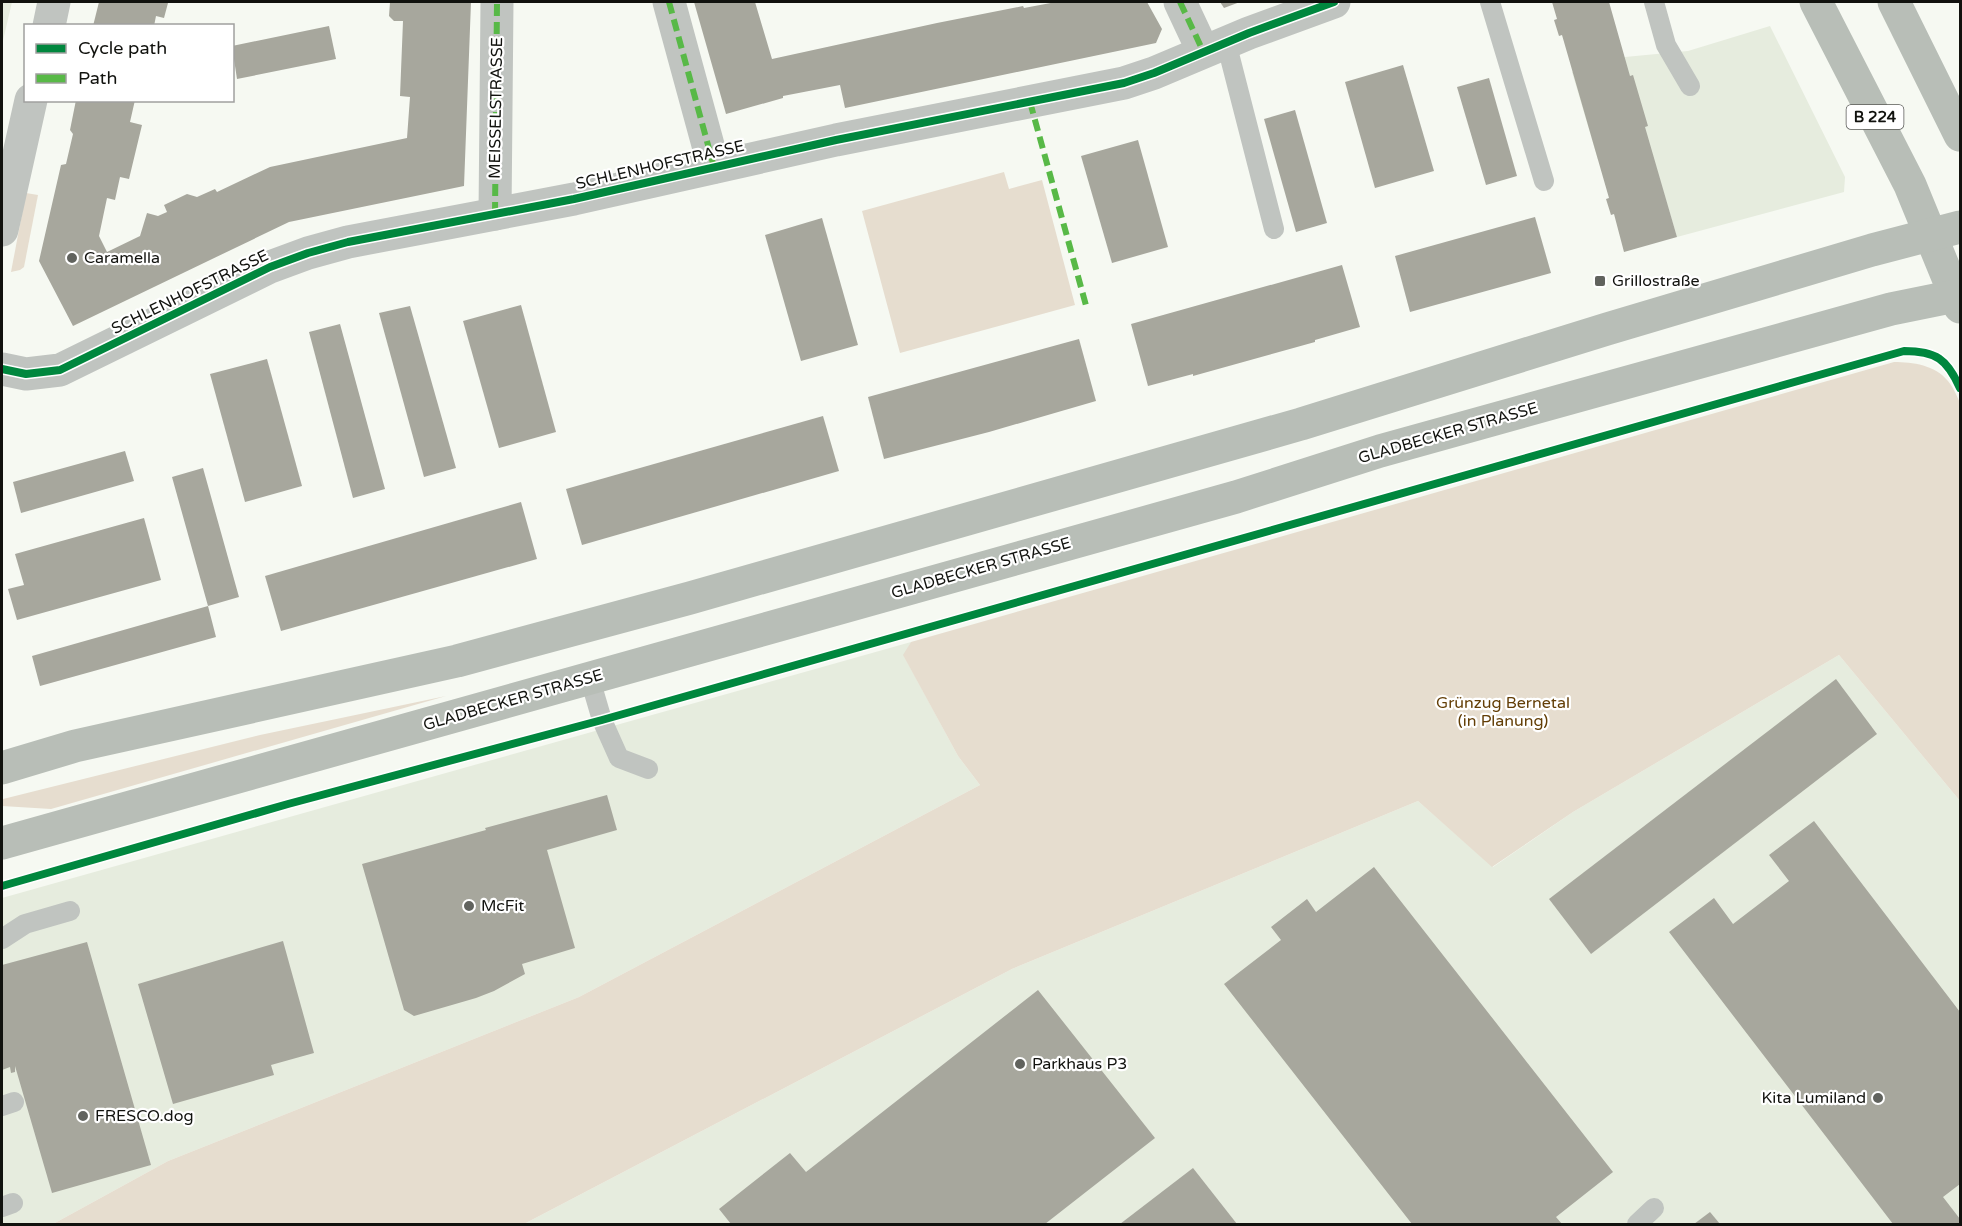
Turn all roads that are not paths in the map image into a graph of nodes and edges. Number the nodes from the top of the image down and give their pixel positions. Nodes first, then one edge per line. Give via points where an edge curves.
1 (54, 2) edge
2 (497, 2) edge
3 (669, 2) edge
4 (1180, 2) edge
5 (1334, 2) edge
6 (1490, 2) edge
7 (1654, 2) edge
8 (1816, 2) edge
9 (1894, 2) edge
10 (49, 24) edge
11 (1215, 47) junction
12 (1920, 53) junction
13 (1960, 75) edge
14 (1690, 86) dead end
15 (31, 102) edge
16 (1960, 135) edge
17 (714, 167) junction
18 (1544, 181) dead end
19 (495, 214) junction
20 (1274, 229) dead end
21 (2, 230) edge
22 (1945, 231) edge
23 (1959, 299) edge
24 (2, 369) edge
25 (590, 679) junction
26 (2, 768) edge
27 (648, 769) dead end
28 (2, 843) edge
29 (70, 911) dead end
30 (2, 939) edge
31 (1654, 1209) dead end
32 (1637, 1224) edge

1 - 10 street
2 - 19 street, MEISSELSTRASSE
3 - 17 street
4 - 11 street
5 - 11 street, SCHLENHOFSTRASSE
6 - 18 lane
7 - 14 lane via 1666,45
8 - 22 main road, B 224 via 1910,185
9 - 12 main road
11 - 17 street, SCHLENHOFSTRASSE via 1124,83
11 - 20 lane
12 - 13 main road
12 - 16 main road
15 - 21 street
17 - 19 street, SCHLENHOFSTRASSE
19 - 24 street, SCHLENHOFSTRASSE via 308,253 270,267 60,369 26,374
22 - 23 main road, B 224
22 - 26 main road via 1301,424 668,604 458,662 75,746
23 - 25 main road, GLADBECKER STRASSE via 1880,312 1380,451 1236,497
25 - 27 lane via 619,758
25 - 28 main road, GLADBECKER STRASSE
29 - 30 lane via 25,924
31 - 32 lane

